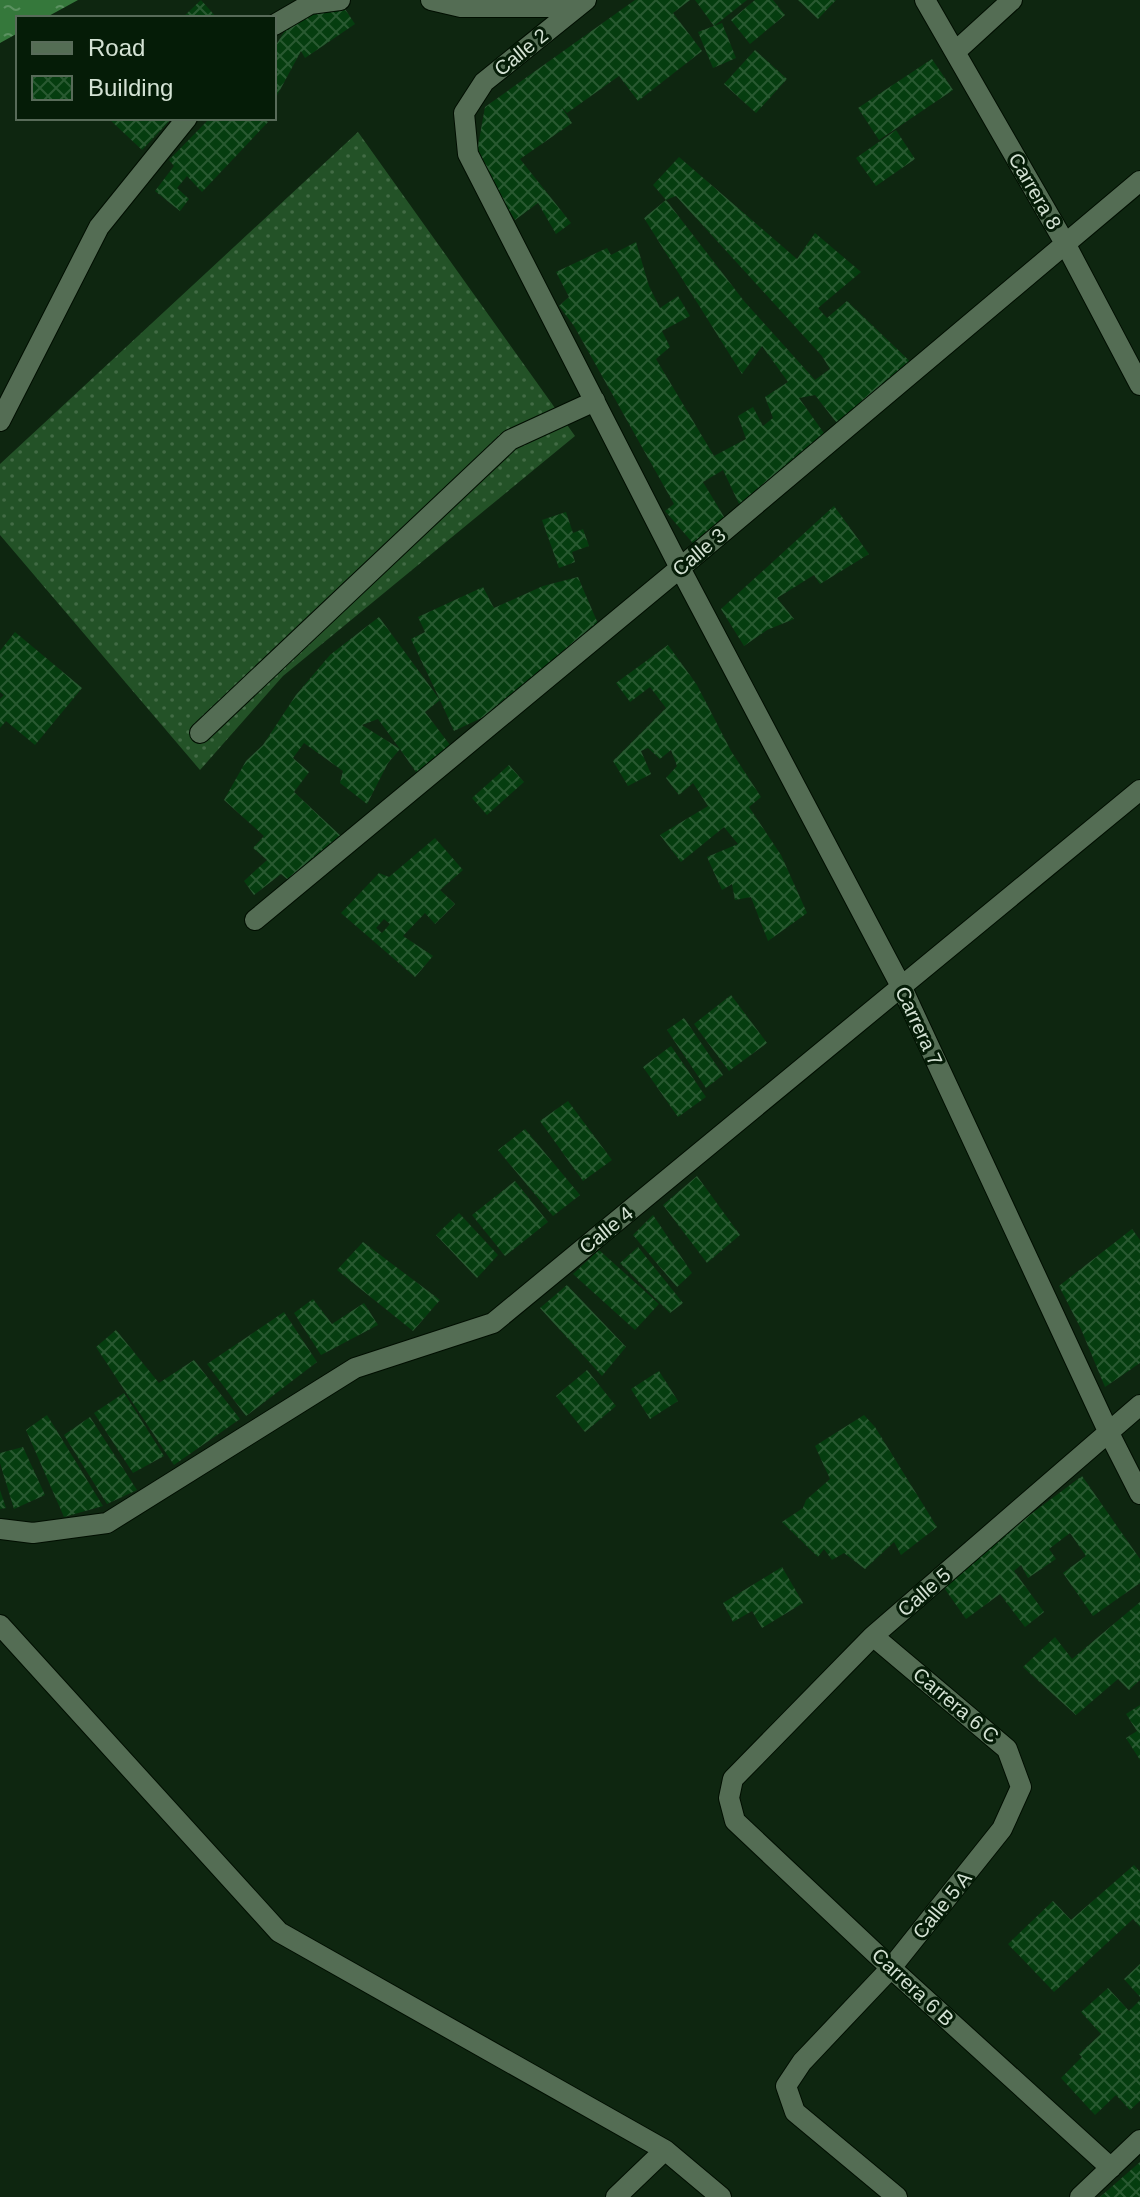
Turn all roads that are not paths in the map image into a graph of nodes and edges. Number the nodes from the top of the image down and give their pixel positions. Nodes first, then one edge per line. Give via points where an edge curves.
1 (340, 0) edge
2 (431, 0) edge
3 (925, 0) edge
4 (1012, 0) edge
5 (581, 3) edge
6 (276, 24) edge
7 (955, 52) junction
8 (464, 113) joint
9 (185, 120) edge
10 (1140, 181) edge
11 (1066, 245) junction
12 (1140, 385) edge
13 (595, 401) junction
14 (0, 421) edge
15 (680, 568) junction
16 (200, 733) dead end
17 (1140, 790) edge
18 (255, 920) dead end
19 (902, 988) junction
20 (1140, 1405) edge
21 (1108, 1431) junction
22 (1140, 1494) edge
23 (0, 1529) edge
24 (0, 1625) edge
25 (873, 1636) junction
26 (1021, 1787) joint
27 (729, 1798) joint
28 (891, 1968) junction
29 (1140, 2140) edge
30 (665, 2150) junction
31 (1111, 2168) junction
32 (616, 2197) edge
33 (721, 2197) edge
34 (897, 2197) edge
35 (1080, 2197) edge

1 - 6 street via 310,4
2 - 5 street via 461,7
3 - 7 street, Carrera 8
4 - 7 street
5 - 8 street, Calle 2 via 484,82
7 - 11 street, Carrera 8
8 - 13 street, Carrera 7 via 468,154
9 - 14 street via 99,227
10 - 11 street, Calle 3
11 - 12 street, Carrera 8
11 - 15 street, Calle 3
13 - 15 street, Carrera 7
13 - 16 street via 510,440
15 - 18 street, Calle 3
15 - 19 street, Carrera 7
17 - 19 street, Calle 4
19 - 21 street, Carrera 7
19 - 23 street, Calle 4 via 493,1323 355,1368 107,1523 33,1533
20 - 21 street, Calle 5
21 - 22 street, Carrera 7
21 - 25 street, Calle 5
24 - 30 street via 279,1932
25 - 26 street, Carrera 6 C via 1007,1749
25 - 27 street, Calle 5 via 733,1779
26 - 28 street, Calle 5 A via 1002,1829
27 - 28 street, Carrera 6 B via 735,1821
28 - 31 street, Carrera 6 B
28 - 34 street, Calle 5 A via 802,2062 786,2086 795,2112
29 - 31 street
30 - 32 street
30 - 33 street
31 - 35 street

